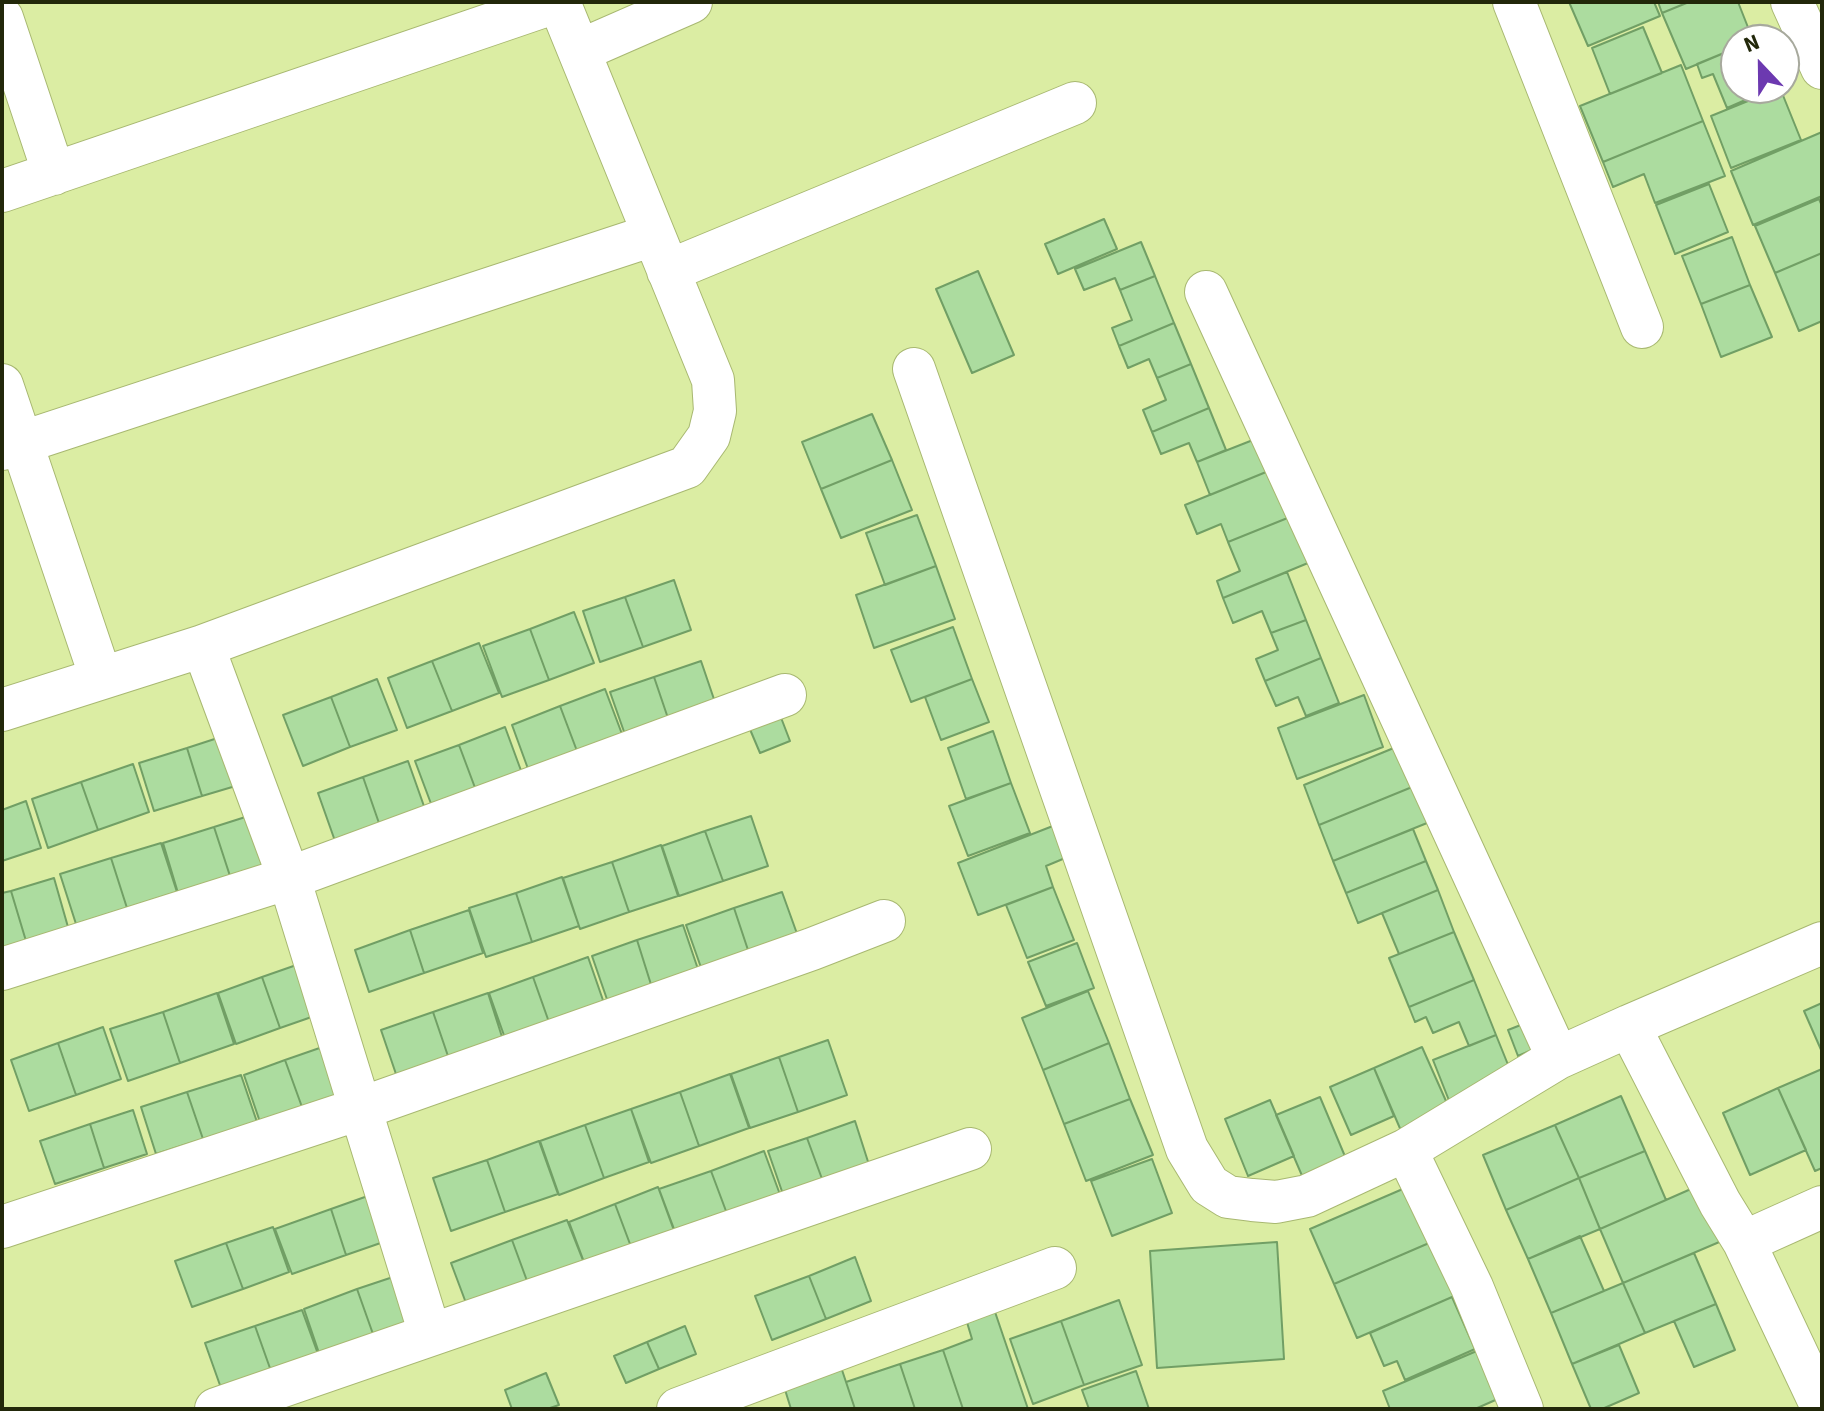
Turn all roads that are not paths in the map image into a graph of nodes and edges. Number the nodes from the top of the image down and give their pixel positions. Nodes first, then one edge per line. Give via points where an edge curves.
1 (558, 2) edge
2 (691, 2) edge
3 (1514, 2) edge
4 (1792, 2) edge
5 (2, 18) edge
6 (579, 51) junction
7 (1822, 68) edge
8 (1075, 103) dead end
9 (54, 174) junction
10 (2, 191) edge
11 (660, 253) junction
12 (1206, 292) dead end
13 (1642, 327) dead end
14 (914, 369) dead end
15 (2, 385) edge
16 (12, 446) edge
17 (203, 646) junction
18 (101, 678) junction
19 (785, 695) dead end
20 (2, 710) edge
21 (289, 878) junction
22 (884, 921) dead end
23 (1822, 943) edge
24 (2, 969) edge
25 (1629, 1026) junction
26 (1558, 1058) junction
27 (362, 1108) junction
28 (970, 1149) dead end
29 (1406, 1150) junction
30 (1822, 1207) edge
31 (2, 1227) edge
32 (1744, 1242) junction
33 (1055, 1268) dead end
34 (430, 1334) junction
35 (1822, 1407) edge
36 (216, 1409) edge
37 (678, 1409) edge
38 (1522, 1409) edge

1 - 6 street
1 - 9 street
2 - 6 street
3 - 13 street
4 - 7 street
5 - 9 street
6 - 11 street
8 - 11 street
9 - 10 street
11 - 16 street
11 - 17 street via 713,380 715,411 709,436 687,467
12 - 26 street
14 - 29 street via 1187,1149 1209,1185 1228,1197 1276,1202 1307,1196
15 - 16 street
16 - 18 street
17 - 18 street
17 - 21 street
18 - 20 street
19 - 21 street
21 - 24 street
21 - 27 street
22 - 27 street
23 - 25 street
25 - 26 street
25 - 32 street
26 - 29 street
27 - 31 street
27 - 34 street
28 - 34 street
29 - 38 street via 1472,1287
30 - 32 street
32 - 35 street
33 - 37 street
34 - 36 street

